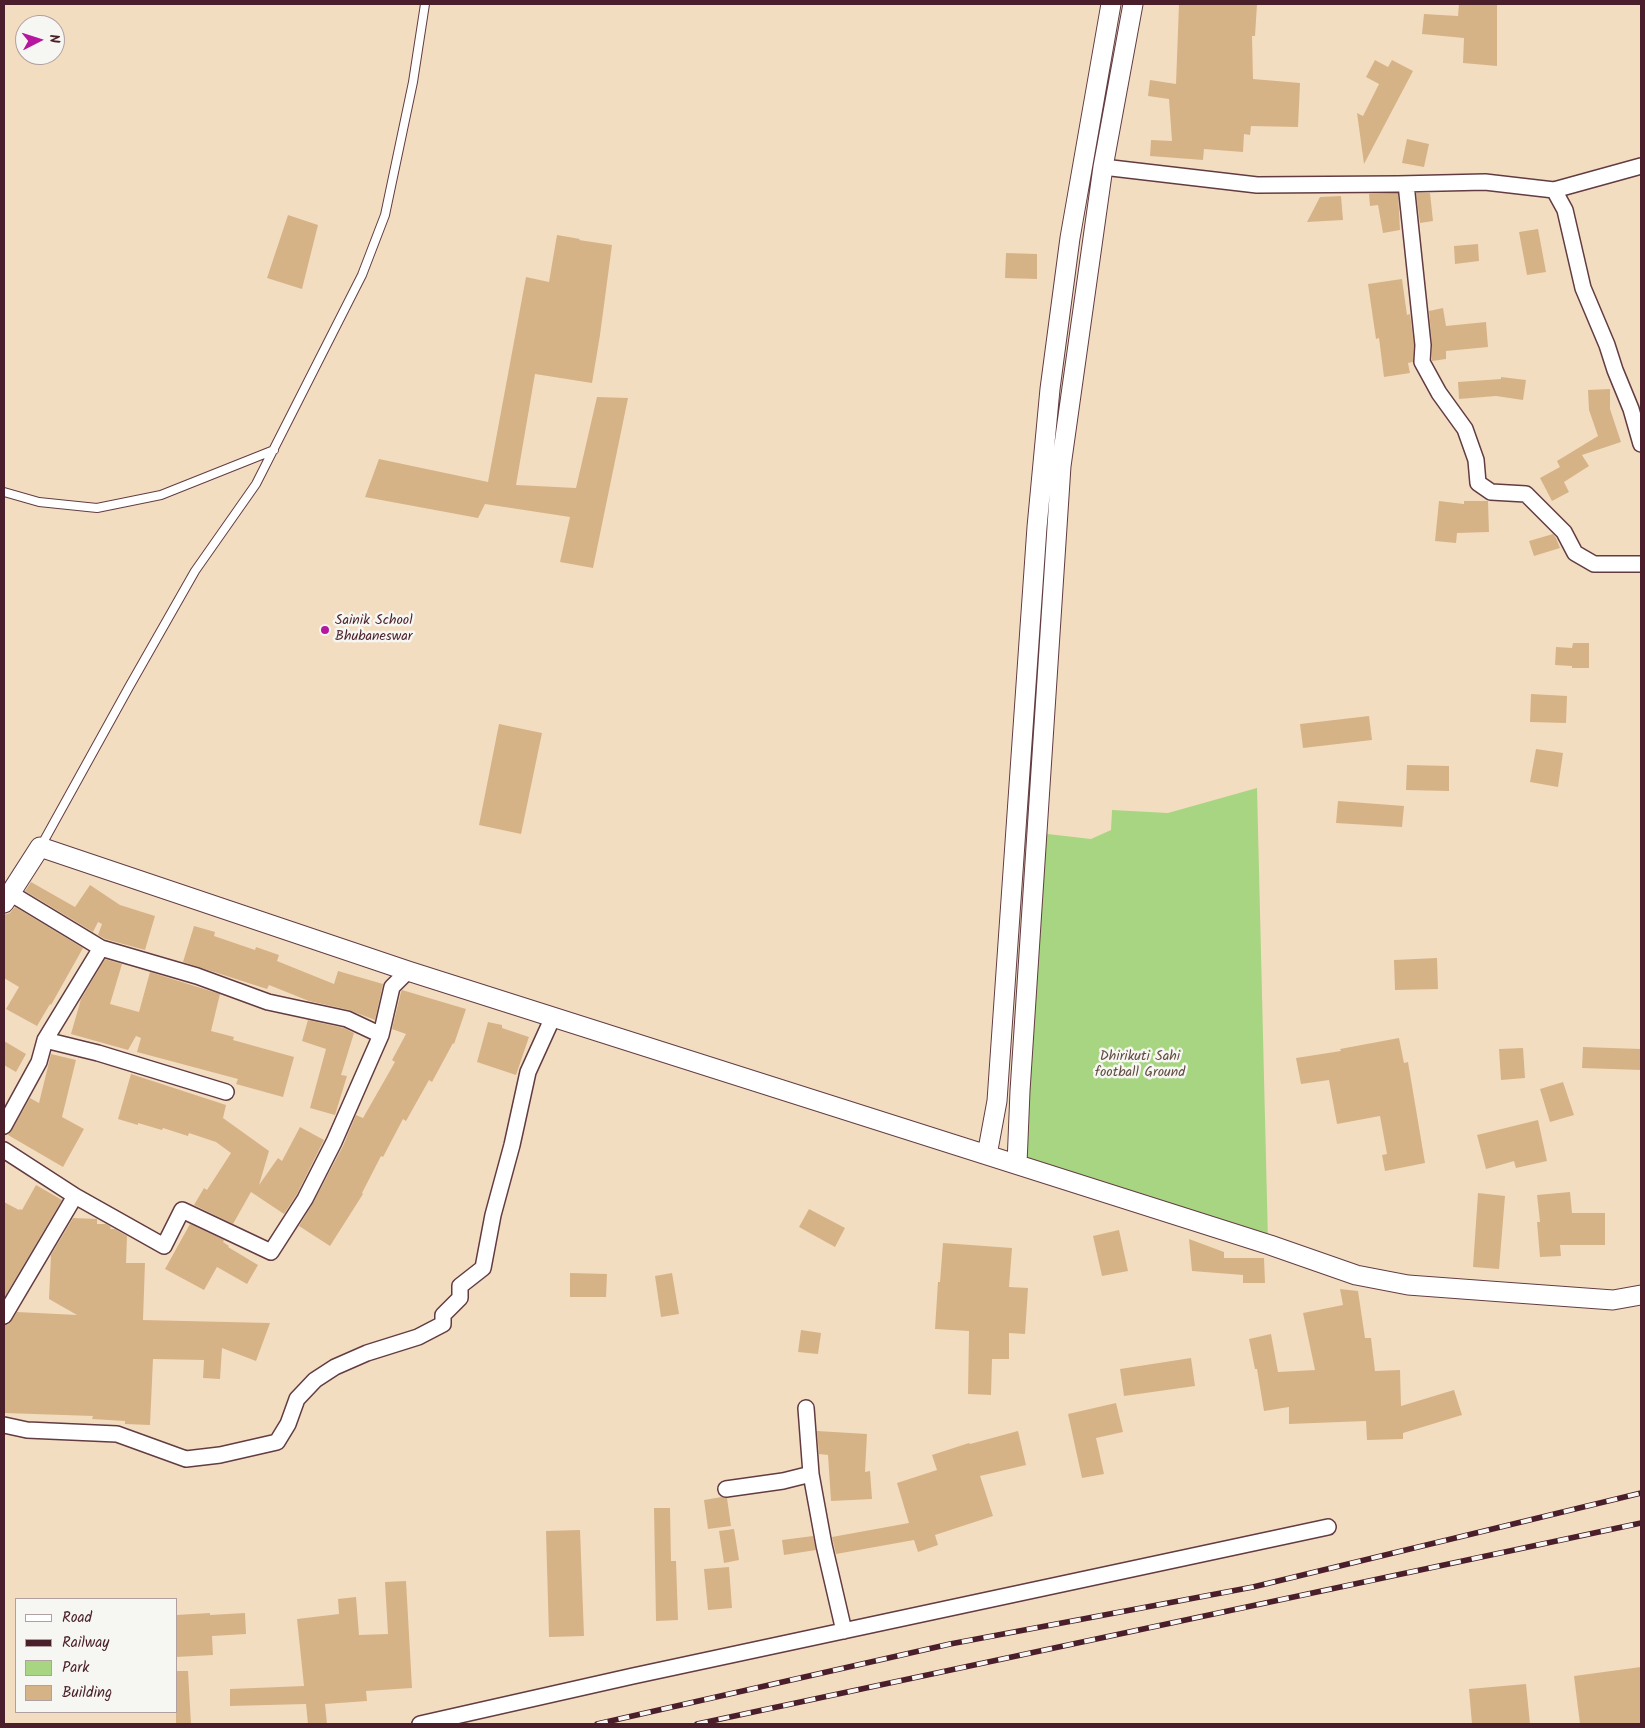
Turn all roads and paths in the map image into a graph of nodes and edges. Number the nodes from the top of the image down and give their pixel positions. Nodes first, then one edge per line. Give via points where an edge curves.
1 (425, 4) edge
2 (1111, 4) edge
3 (1133, 4) edge
4 (1641, 166) edge
5 (1102, 167) junction
6 (1406, 184) junction
7 (1554, 190) junction
8 (1641, 444) edge
9 (274, 450) junction
10 (4, 492) edge
11 (1641, 564) edge
12 (40, 847) junction
13 (7, 898) edge
14 (101, 948) junction
15 (408, 971) junction
16 (553, 1016) junction
17 (381, 1035) junction
18 (45, 1040) junction
19 (226, 1092) dead end
20 (4, 1126) edge
21 (4, 1150) edge
22 (987, 1155) junction
23 (1017, 1164) junction
24 (75, 1196) junction
25 (1641, 1295) edge
26 (4, 1316) edge
27 (806, 1408) dead end
28 (4, 1425) edge
29 (811, 1474) junction
30 (726, 1489) dead end
31 (1328, 1527) dead end
32 (844, 1631) junction
33 (420, 1724) edge

1 - 9 lane via 413,82 385,215 362,275
2 - 22 street via 1070,238 1050,389 997,1102
3 - 5 street
4 - 7 street
5 - 6 street via 1257,185
5 - 23 street via 1061,466
6 - 7 street via 1485,182
6 - 11 street via 1423,345 1422,362 1465,429 1476,460 1478,483 1491,492 1526,494 1564,532 1575,553 1594,564
7 - 8 street via 1565,210 1583,288 1607,345
9 - 10 lane via 161,495 97,508 39,502
9 - 12 lane via 256,484 195,571
12 - 13 street
12 - 15 street
13 - 14 street
14 - 17 street via 197,976 268,1002 347,1019
14 - 18 street
15 - 16 street
15 - 17 street via 392,987
16 - 22 street
16 - 28 street via 528,1072 482,1268 460,1286 460,1298 443,1315 443,1324 418,1337 334,1367 315,1380 298,1398 277,1442 186,1459 117,1434 27,1430
17 - 24 street via 334,1142 305,1199 271,1252 182,1210 164,1246
18 - 19 street
18 - 20 street via 39,1062
21 - 24 street
22 - 23 street
23 - 25 street via 1356,1275 1408,1285 1494,1292 1613,1300
24 - 26 street
27 - 29 street
29 - 30 street
29 - 32 street
31 - 32 street
32 - 33 street

